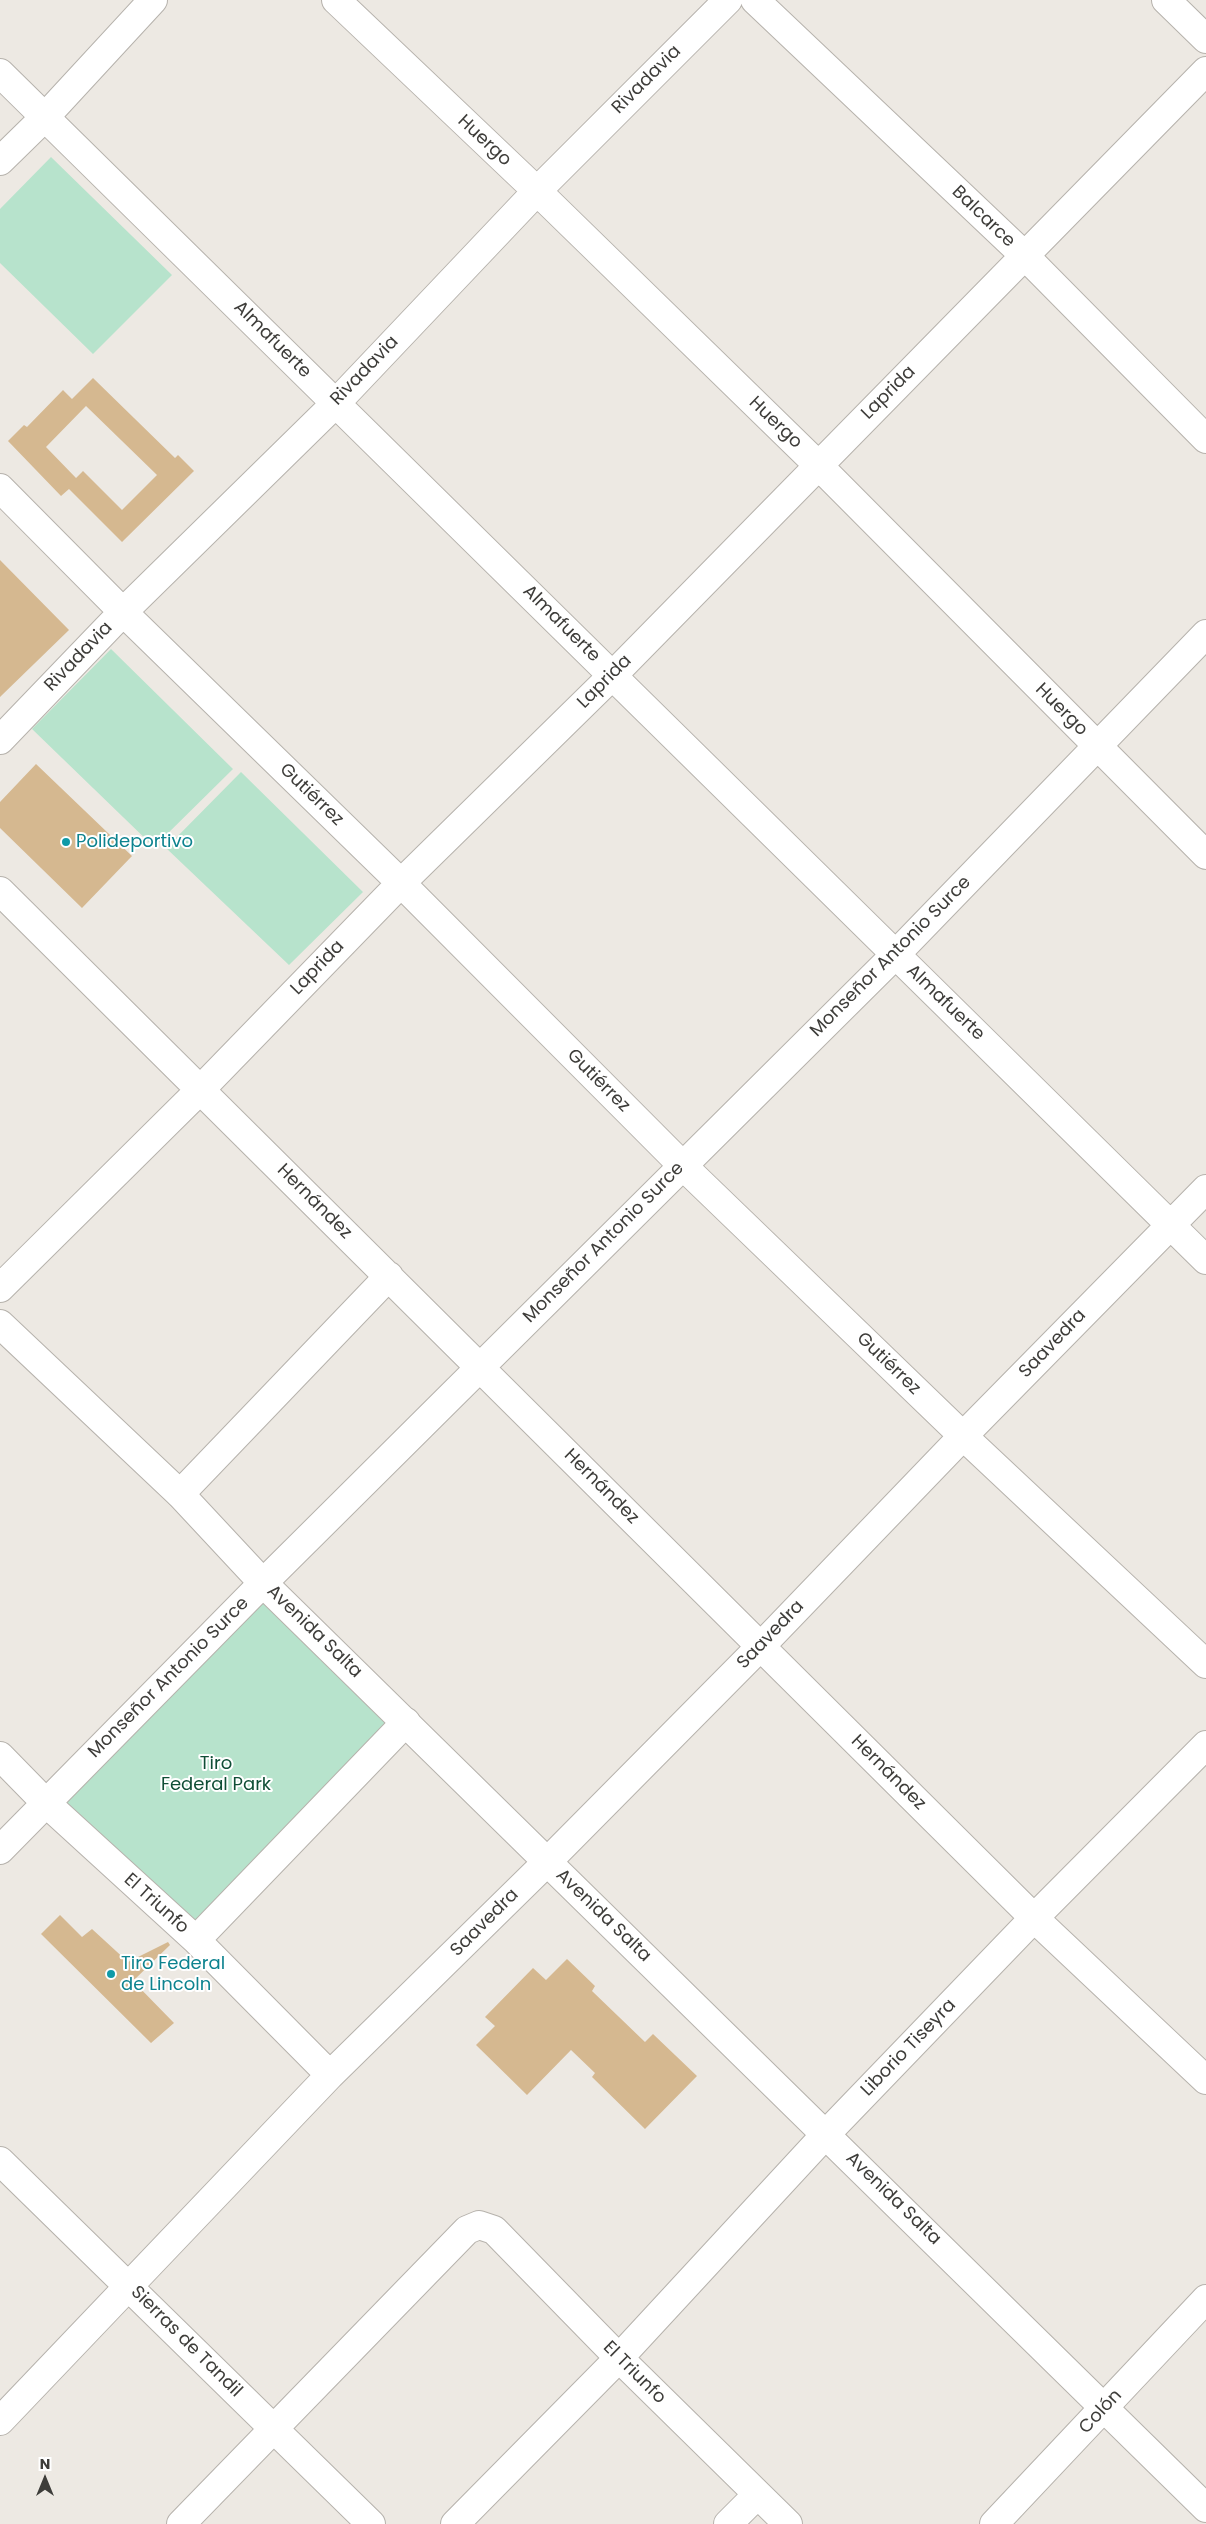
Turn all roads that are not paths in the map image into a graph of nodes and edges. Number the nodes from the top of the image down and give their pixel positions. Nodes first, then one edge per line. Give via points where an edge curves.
1 (153, 0) edge
2 (336, 0) edge
3 (728, 0) edge
4 (755, 0) edge
5 (1166, 0) edge
6 (1206, 39) edge
7 (1206, 71) edge
8 (0, 73) edge
9 (45, 116) junction
10 (0, 161) edge
11 (536, 191) junction
12 (1024, 256) junction
13 (336, 403) junction
14 (1206, 439) edge
15 (818, 465) junction
16 (0, 488) edge
17 (123, 612) junction
18 (1206, 634) edge
19 (613, 675) junction
20 (0, 740) edge
21 (1096, 745) junction
22 (1206, 856) edge
23 (401, 882) junction
24 (0, 890) edge
25 (895, 955) junction
26 (201, 1089) junction
27 (682, 1165) junction
28 (1206, 1190) edge
29 (1170, 1224) junction
30 (1206, 1260) edge
31 (389, 1276) junction
32 (0, 1288) edge
33 (0, 1324) edge
34 (480, 1367) junction
35 (963, 1436) junction
36 (180, 1494) junction
37 (263, 1583) junction
38 (761, 1646) junction
39 (1206, 1664) edge
40 (406, 1722) junction
41 (1206, 1745) edge
42 (0, 1756) edge
43 (46, 1803) junction
44 (0, 1850) edge
45 (548, 1862) junction
46 (1034, 1918) junction
47 (196, 1940) junction
48 (330, 2075) junction
49 (1206, 2080) edge
50 (826, 2134) junction
51 (0, 2161) edge
52 (129, 2287) junction
53 (1206, 2299) edge
54 (620, 2358) junction
55 (1105, 2408) junction
56 (0, 2421) edge
57 (274, 2428) junction
58 (757, 2495) junction
59 (1206, 2508) edge
60 (181, 2524) edge
61 (371, 2524) edge
62 (456, 2524) edge
63 (728, 2524) edge
64 (788, 2524) edge
65 (994, 2524) edge

1 - 9 street
2 - 11 street, Huergo
3 - 11 street, Rivadavia
4 - 12 street, Balcarce
5 - 6 street
7 - 12 street, Laprida
8 - 9 street, Almafuerte
9 - 10 street
9 - 13 street, Almafuerte
11 - 13 street, Rivadavia
11 - 15 street, Huergo
12 - 14 street, Balcarce
12 - 15 street, Laprida
13 - 17 street, Rivadavia
13 - 19 street, Almafuerte
15 - 19 street, Laprida
15 - 21 street, Huergo
16 - 17 street, Gutiérrez
17 - 20 street, Rivadavia
17 - 23 street, Gutiérrez
18 - 21 street, Monseñor Antonio Surce
19 - 23 street, Laprida
19 - 25 street, Almafuerte
21 - 22 street, Huergo
21 - 25 street, Monseñor Antonio Surce
23 - 26 street, Laprida
23 - 27 street, Gutiérrez
24 - 26 street, Hernández
25 - 27 street, Monseñor Antonio Surce
25 - 29 street, Almafuerte
26 - 31 street, Hernández
26 - 32 street, Laprida
27 - 34 street, Monseñor Antonio Surce
27 - 35 street, Gutiérrez
28 - 29 street, Saavedra
29 - 30 street, Almafuerte
29 - 35 street, Saavedra
31 - 34 street, Hernández
31 - 36 street
33 - 36 street, Avenida Salta
34 - 37 street, Monseñor Antonio Surce
34 - 38 street, Hernández
35 - 38 street, Saavedra
35 - 39 street, Gutiérrez
36 - 37 street, Avenida Salta
37 - 40 street, Avenida Salta
37 - 43 street, Monseñor Antonio Surce
38 - 45 street, Saavedra
38 - 46 street, Hernández
40 - 45 street, Avenida Salta
40 - 47 street
41 - 46 street, Liborio Tiseyra
42 - 43 street, El Triunfo
43 - 44 street, Monseñor Antonio Surce
43 - 47 street, El Triunfo
45 - 48 street, Saavedra
45 - 50 street, Avenida Salta
46 - 49 street, Hernández
46 - 50 street, Liborio Tiseyra
47 - 48 street, El Triunfo
48 - 52 street, Saavedra
50 - 54 street, Liborio Tiseyra
50 - 55 street, Avenida Salta
51 - 52 street, Sierras de Tandil
52 - 56 street, Saavedra
52 - 57 street, Sierras de Tandil
53 - 55 street, Colón
54 - 57 street, El Triunfo via 494,2230 479,2225 467,2230
54 - 58 street, El Triunfo
54 - 62 street, Liborio Tiseyra
55 - 59 street, Avenida Salta
55 - 65 street, Colón
57 - 60 street
57 - 61 street, Sierras de Tandil
58 - 63 street
58 - 64 street, El Triunfo

